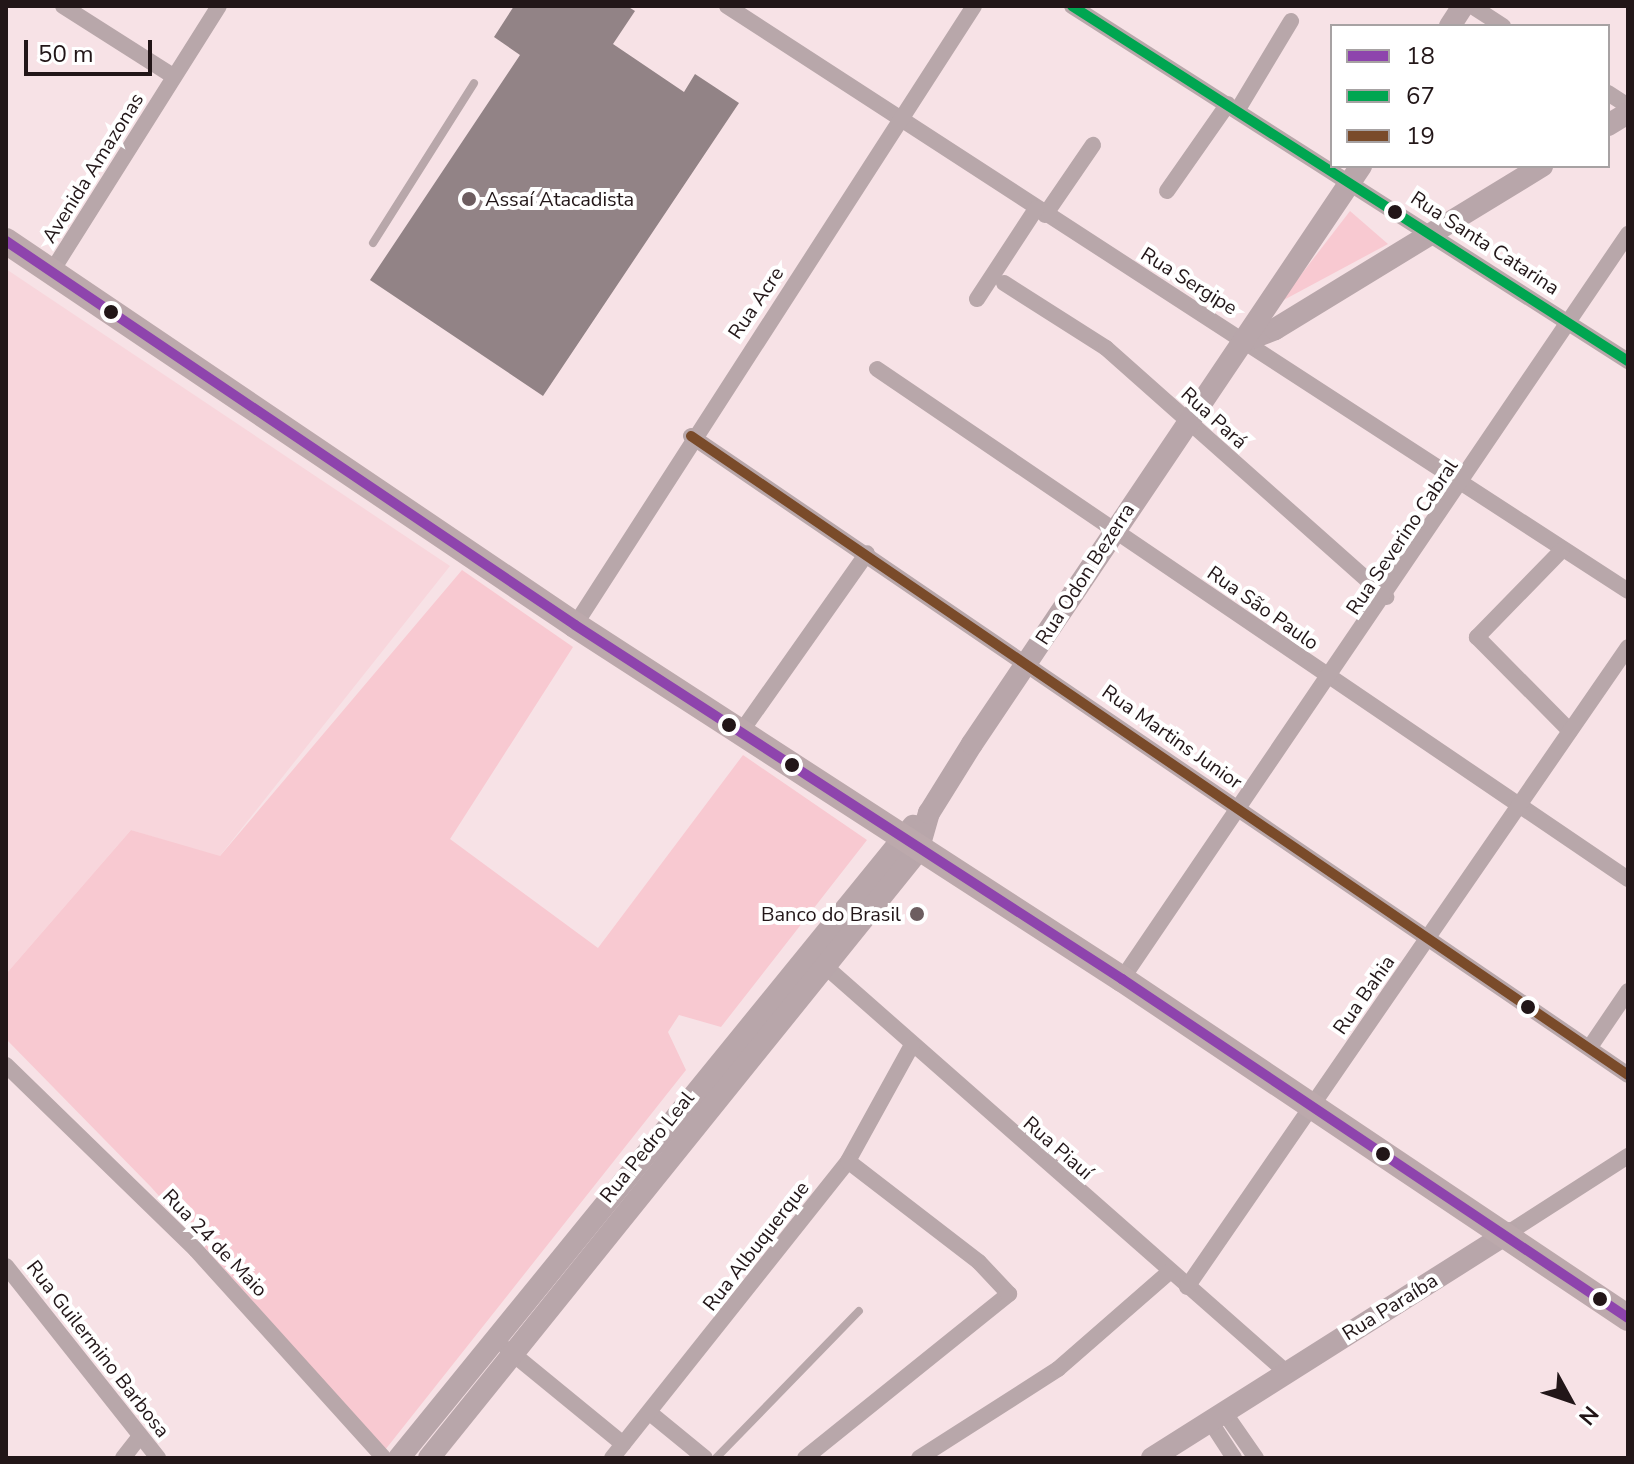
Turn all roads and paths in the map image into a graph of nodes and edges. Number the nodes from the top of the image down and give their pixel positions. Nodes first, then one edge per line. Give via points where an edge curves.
1 (63, 6) edge
2 (219, 6) edge
3 (727, 6) edge
4 (974, 6) edge
5 (1072, 6) edge
6 (1463, 6) edge
7 (1472, 6) edge
8 (1291, 21) dead end
9 (1451, 24) edge
10 (1500, 24) edge
11 (173, 76) junction
12 (474, 83) dead end
13 (1610, 94) edge
14 (1628, 106) edge
15 (1232, 107) junction
16 (1628, 113) edge
17 (903, 119) junction
18 (1610, 124) edge
19 (1093, 145) dead end
20 (1330, 159) edge
21 (1539, 168) edge
22 (1356, 173) edge
23 (1167, 191) dead end
24 (1040, 212) junction
25 (1434, 233) junction
26 (1628, 234) edge
27 (6, 241) edge
28 (373, 243) dead end
29 (52, 271) junction
30 (1004, 283) dead end
31 (977, 299) dead end
32 (1571, 323) junction
33 (1247, 340) junction
34 (1628, 361) edge
35 (877, 369) dead end
36 (1187, 419) junction
37 (691, 436) junction
38 (1462, 483) junction
39 (1114, 530) junction
40 (1562, 550) junction
41 (867, 553) junction
42 (1628, 591) edge
43 (1386, 597) junction
44 (575, 625) junction
45 (1628, 647) edge
46 (1029, 661) junction
47 (1330, 679) junction
48 (743, 729) junction
49 (1570, 731) junction
50 (1518, 807) junction
51 (1240, 808) junction
52 (908, 844) junction
53 (1628, 879) edge
54 (1426, 940) junction
55 (816, 958) junction
56 (1122, 979) junction
57 (1628, 991) edge
58 (912, 1045) junction
59 (1590, 1047) junction
60 (6, 1065) edge
61 (1628, 1075) edge
62 (1311, 1108) junction
63 (1628, 1156) edge
64 (848, 1161) junction
65 (1508, 1233) junction
66 (6, 1266) edge
67 (1169, 1272) junction
68 (1187, 1287) junction
69 (859, 1311) dead end
70 (1628, 1318) edge
71 (494, 1338) junction
72 (511, 1352) junction
73 (1285, 1371) junction
74 (650, 1413) junction
75 (1217, 1416) junction
76 (140, 1436) junction
77 (623, 1444) junction
78 (123, 1458) edge
79 (158, 1458) edge
80 (384, 1458) edge
81 (399, 1458) edge
82 (429, 1458) edge
83 (612, 1458) edge
84 (705, 1458) edge
85 (716, 1458) edge
86 (805, 1458) edge
87 (919, 1458) edge
88 (1152, 1458) edge
89 (1234, 1458) edge
90 (1256, 1458) edge

1 - 11 street
2 - 11 street, Avenida Amazonas
3 - 17 street, Rua Sergipe
4 - 17 street, Rua Acre
5 - 15 street, Rua Santa Catarina
6 - 9 main road
7 - 10 street
8 - 15 street
11 - 29 street, Avenida Amazonas
12 - 28 lane
13 - 14 street
15 - 20 street, Rua Santa Catarina
15 - 23 street
16 - 18 main road
17 - 24 street, Rua Sergipe
17 - 37 street, Rua Acre
19 - 24 street
21 - 25 main road
22 - 25 street, Rua Santa Catarina
22 - 33 main road, Rua Odon Bezerra
24 - 31 street
24 - 33 street, Rua Sergipe
25 - 32 street, Rua Santa Catarina
25 - 33 main road via 1275,329
26 - 32 street, Rua Severino Cabral
27 - 29 main road
29 - 44 main road
30 - 36 street, Rua Pará via 1096,341
32 - 34 street, Rua Santa Catarina
32 - 38 street, Rua Severino Cabral
33 - 36 main road, Rua Odon Bezerra
33 - 38 street, Rua Sergipe
35 - 39 street, Rua São Paulo
36 - 39 main road, Rua Odon Bezerra
36 - 43 street, Rua Pará
37 - 41 street, Rua Martins Junior
37 - 44 street, Rua Acre
38 - 40 street, Rua Sergipe
38 - 43 street, Rua Severino Cabral
39 - 46 main road, Rua Odon Bezerra
39 - 47 street, Rua São Paulo
40 - 42 street, Rua Sergipe
40 - 49 street via 1477,637
41 - 46 street, Rua Martins Junior
41 - 48 street
43 - 47 street, Rua Severino Cabral
44 - 48 main road
45 - 49 street, Rua Bahia
46 - 51 street, Rua Martins Junior
46 - 52 main road, Rua Odon Bezerra
47 - 50 street, Rua São Paulo
47 - 51 street, Rua Severino Cabral
48 - 52 main road
49 - 50 street, Rua Bahia
50 - 53 street, Rua São Paulo
50 - 54 street, Rua Bahia
51 - 54 street, Rua Martins Junior
51 - 56 street, Rua Severino Cabral
52 - 55 main road, Rua Pedro Leal
52 - 56 main road
54 - 59 street, Rua Martins Junior
54 - 62 street, Rua Bahia
55 - 58 street, Rua Piauí
55 - 71 main road, Rua Pedro Leal
55 - 72 main road, Rua Pedro Leal
56 - 62 main road
57 - 59 street
58 - 64 street, Rua Albuquerque
58 - 67 street, Rua Piauí
59 - 61 street, Rua Martins Junior
60 - 80 street, Rua 24 de Maio via 196,1250
62 - 65 main road
62 - 68 street, Rua Bahia
63 - 65 street, Rua Paraíba
64 - 74 street, Rua Albuquerque
64 - 86 street via 979,1262 1009,1294
65 - 70 main road
65 - 73 main road, Rua Paraíba
66 - 76 street, Rua Guilermino Barbosa
67 - 68 street, Rua Piauí
67 - 87 street via 1058,1369
68 - 73 street, Rua Piauí
69 - 85 lane
71 - 72 street
71 - 81 main road, Rua Pedro Leal
72 - 77 street
72 - 82 main road, Rua Pedro Leal
73 - 75 main road, Rua Paraíba
74 - 77 street, Rua Albuquerque
74 - 84 street
75 - 88 main road, Rua Paraíba
75 - 89 street
75 - 90 street
76 - 78 street
76 - 79 street, Rua Guilermino Barbosa
77 - 83 street, Rua Albuquerque

